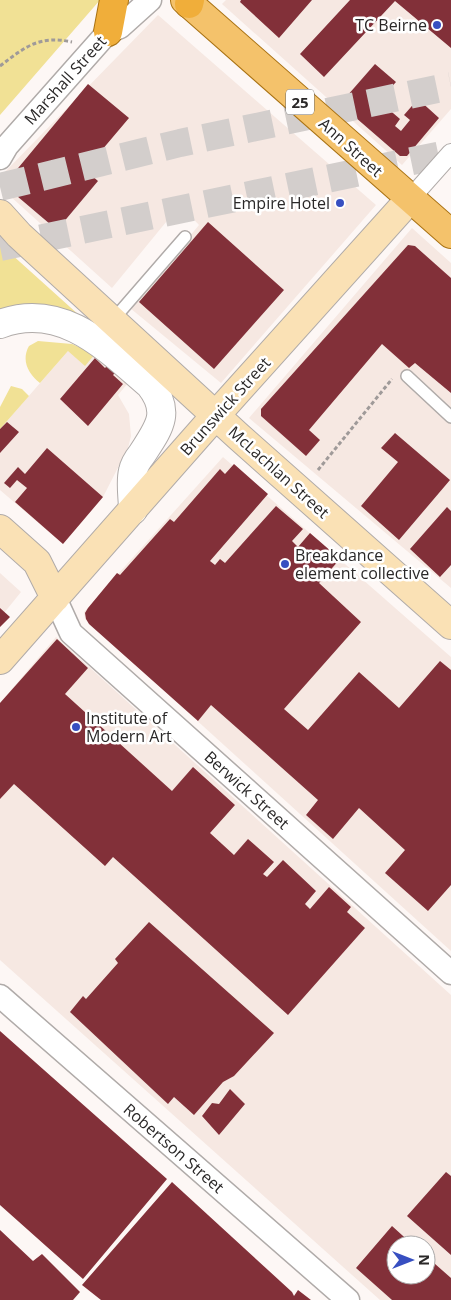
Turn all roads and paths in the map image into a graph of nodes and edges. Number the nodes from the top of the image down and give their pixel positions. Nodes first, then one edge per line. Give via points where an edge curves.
1 (114, 0) edge
2 (150, 0) edge
3 (189, 1) edge
4 (108, 32) junction
5 (72, 42) dead end
6 (0, 66) edge
7 (2, 151) edge
8 (451, 153) edge
9 (410, 199) junction
10 (0, 214) edge
11 (451, 234) edge
12 (185, 237) dead end
13 (112, 321) junction
14 (0, 324) edge
15 (407, 376) joint
16 (216, 416) junction
17 (451, 417) edge
18 (318, 470) dead end
19 (133, 510) junction
20 (0, 529) edge
21 (55, 598) junction
22 (451, 625) edge
23 (0, 660) edge
24 (451, 973) edge
25 (0, 996) edge
26 (348, 1300) edge

1 - 4 highway
2 - 4 street, Marshall Street via 120,27
3 - 9 main road, Ann Street / 25
4 - 7 street, Marshall Street
5 - 6 path via 36,42
8 - 9 street, Brunswick Street
9 - 11 main road, Ann Street / 25
9 - 16 main road, Brunswick Street
10 - 13 main road, McLachlan Street
12 - 13 lane
13 - 16 main road, McLachlan Street
14 - 19 street via 32,318 76,328 104,345 156,393 161,421 133,470
15 - 17 lane
15 - 18 path via 399,370
16 - 19 main road, Brunswick Street
16 - 22 main road, McLachlan Street
19 - 21 main road, Brunswick Street
20 - 21 main road via 37,562
21 - 23 main road, Brunswick Street
21 - 24 street, Berwick Street via 71,633
25 - 26 street, Robertson Street

